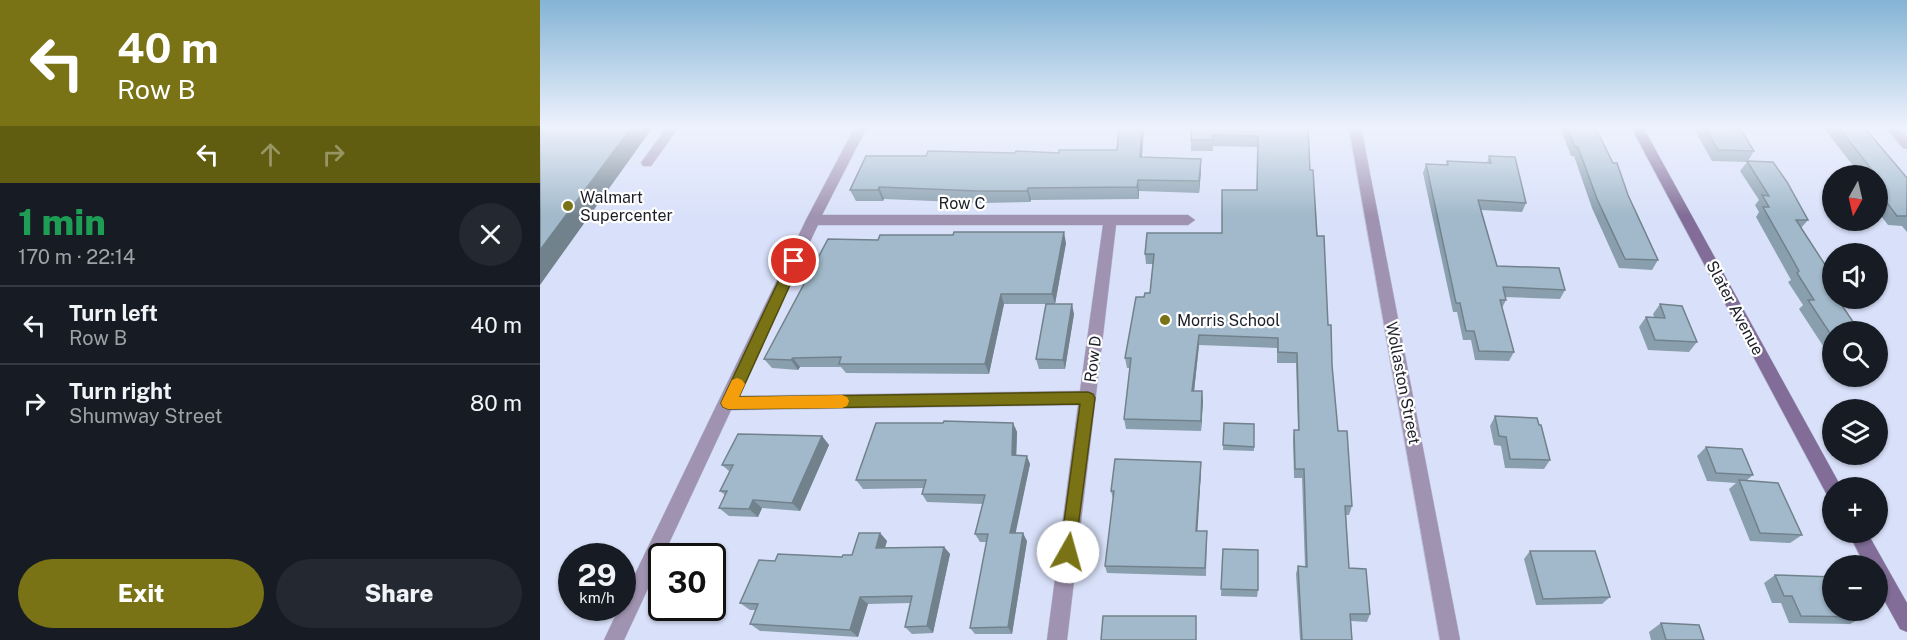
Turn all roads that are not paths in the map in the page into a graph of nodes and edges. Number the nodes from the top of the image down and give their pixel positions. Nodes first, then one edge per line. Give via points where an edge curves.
1 (651, 157) edge
2 (846, 157) edge
3 (1361, 157) edge
4 (1653, 157) edge
5 (647, 163) dead end
6 (813, 220) junction
7 (1110, 220) junction
8 (1188, 220) dead end
9 (1088, 398) junction
10 (728, 403) junction
11 (1827, 477) edge
12 (1888, 588) edge
13 (1907, 622) edge
14 (615, 640) edge
15 (1057, 640) edge
16 (1450, 640) edge

1 - 5 street
2 - 6 street
3 - 16 street, Wollaston Street
4 - 11 street, Slater Avenue
6 - 7 street, Row C
6 - 10 street
7 - 8 street, Row C
7 - 9 street, Row D
9 - 10 street
9 - 15 street, Row D
10 - 14 street
12 - 13 street

